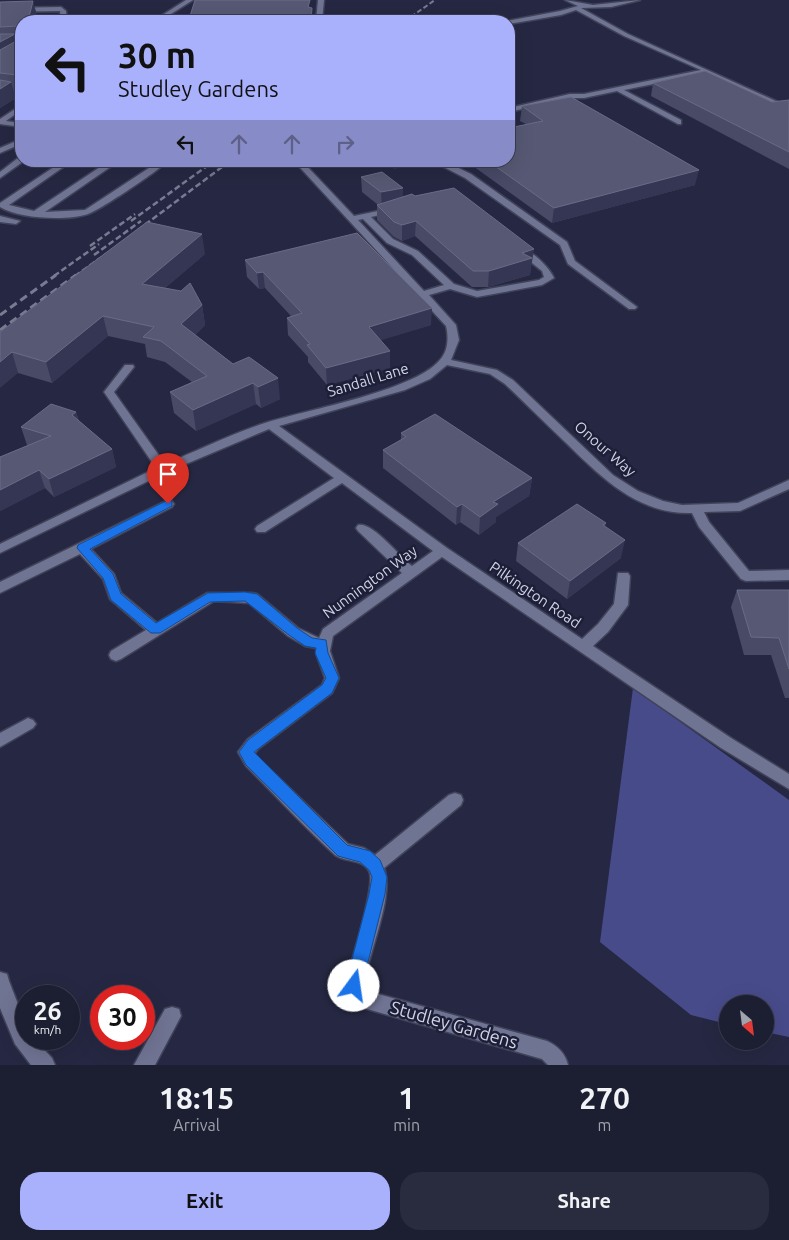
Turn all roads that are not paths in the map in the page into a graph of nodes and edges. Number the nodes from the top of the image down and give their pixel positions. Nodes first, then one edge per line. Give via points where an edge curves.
1 (190, 0) edge
2 (321, 0) edge
3 (568, 0) edge
4 (638, 0) edge
5 (578, 7) junction
6 (0, 10) edge
7 (64, 15) edge
8 (166, 15) edge
9 (319, 15) edge
10 (515, 21) edge
11 (708, 71) junction
12 (617, 89) junction
13 (0, 92) edge
14 (15, 94) edge
15 (515, 107) edge
16 (789, 110) edge
17 (15, 111) edge
18 (0, 122) edge
19 (678, 122) dead end
20 (15, 124) edge
21 (15, 144) edge
22 (0, 151) edge
23 (15, 165) edge
24 (59, 167) edge
25 (105, 167) edge
26 (154, 167) edge
27 (304, 167) edge
28 (448, 167) edge
29 (0, 176) edge
30 (403, 207) edge
31 (37, 213) junction
32 (365, 216) junction
33 (0, 219) edge
34 (352, 219) junction
35 (16, 221) dead end
36 (365, 232) junction
37 (352, 236) edge
38 (510, 241) edge
39 (451, 286) junction
40 (423, 294) junction
41 (632, 307) dead end
42 (445, 362) junction
43 (129, 367) dead end
44 (270, 425) junction
45 (163, 469) junction
46 (342, 478) junction
47 (789, 484) edge
48 (168, 504) dead end
49 (697, 509) junction
50 (362, 528) dead end
51 (260, 529) dead end
52 (82, 548) junction
53 (0, 549) edge
54 (442, 551) junction
55 (412, 573) junction
56 (789, 575) edge
57 (624, 576) dead end
58 (0, 588) edge
59 (156, 630) junction
60 (322, 644) junction
61 (583, 646) junction
62 (116, 655) dead end
63 (28, 724) dead end
64 (0, 741) edge
65 (789, 782) edge
66 (455, 800) dead end
67 (375, 865) junction
68 (0, 981) edge
69 (172, 1016) dead end
70 (45, 1065) edge
71 (144, 1065) edge
72 (558, 1065) edge

1 - 8 street
2 - 9 street
3 - 5 street
4 - 5 street
5 - 10 street
5 - 11 street via 626,35
6 - 7 street via 61,9
11 - 12 street
11 - 16 street
12 - 15 street
12 - 19 street
13 - 14 street
17 - 18 street
18 - 20 street
21 - 22 street
23 - 29 street
24 - 31 street via 3,205 10,210
25 - 31 street
26 - 31 street via 87,212 70,216
27 - 34 street
28 - 41 street via 468,176 564,244 571,262
30 - 32 street
32 - 34 street
32 - 39 street via 390,241 415,253
33 - 35 street
34 - 36 street
36 - 37 street
36 - 40 street
38 - 39 street via 546,270 549,278 477,294
39 - 40 street
40 - 42 street via 451,325 454,340
42 - 44 street, Sandall Lane via 426,377 401,388
42 - 49 street, Onour Way via 492,372 509,382 609,478 634,494 660,504
43 - 45 street via 109,392
44 - 45 street, Sandall Lane
44 - 46 street, Pilkington Road
45 - 53 street, Sandall Lane
46 - 51 street
46 - 54 street, Pilkington Road
47 - 49 street, Onour Way via 740,507
48 - 52 street
49 - 56 street via 703,524 746,576
50 - 55 street via 378,539 400,565
52 - 58 street
52 - 59 street via 109,577 115,596
54 - 55 street, Nunnington Way
54 - 61 street, Pilkington Road
55 - 60 street, Nunnington Way via 328,633
57 - 61 street via 621,605
59 - 60 street via 212,596 245,596 252,598 293,632 310,642
59 - 62 street
60 - 67 street via 322,653 332,678 327,689 246,752 343,851 364,856
61 - 65 street, Pilkington Road
63 - 64 street
66 - 67 street
67 - 72 street, Studley Gardens via 379,877 377,894 354,986 356,993 367,1000 547,1051
68 - 70 street via 19,1033
69 - 71 street

